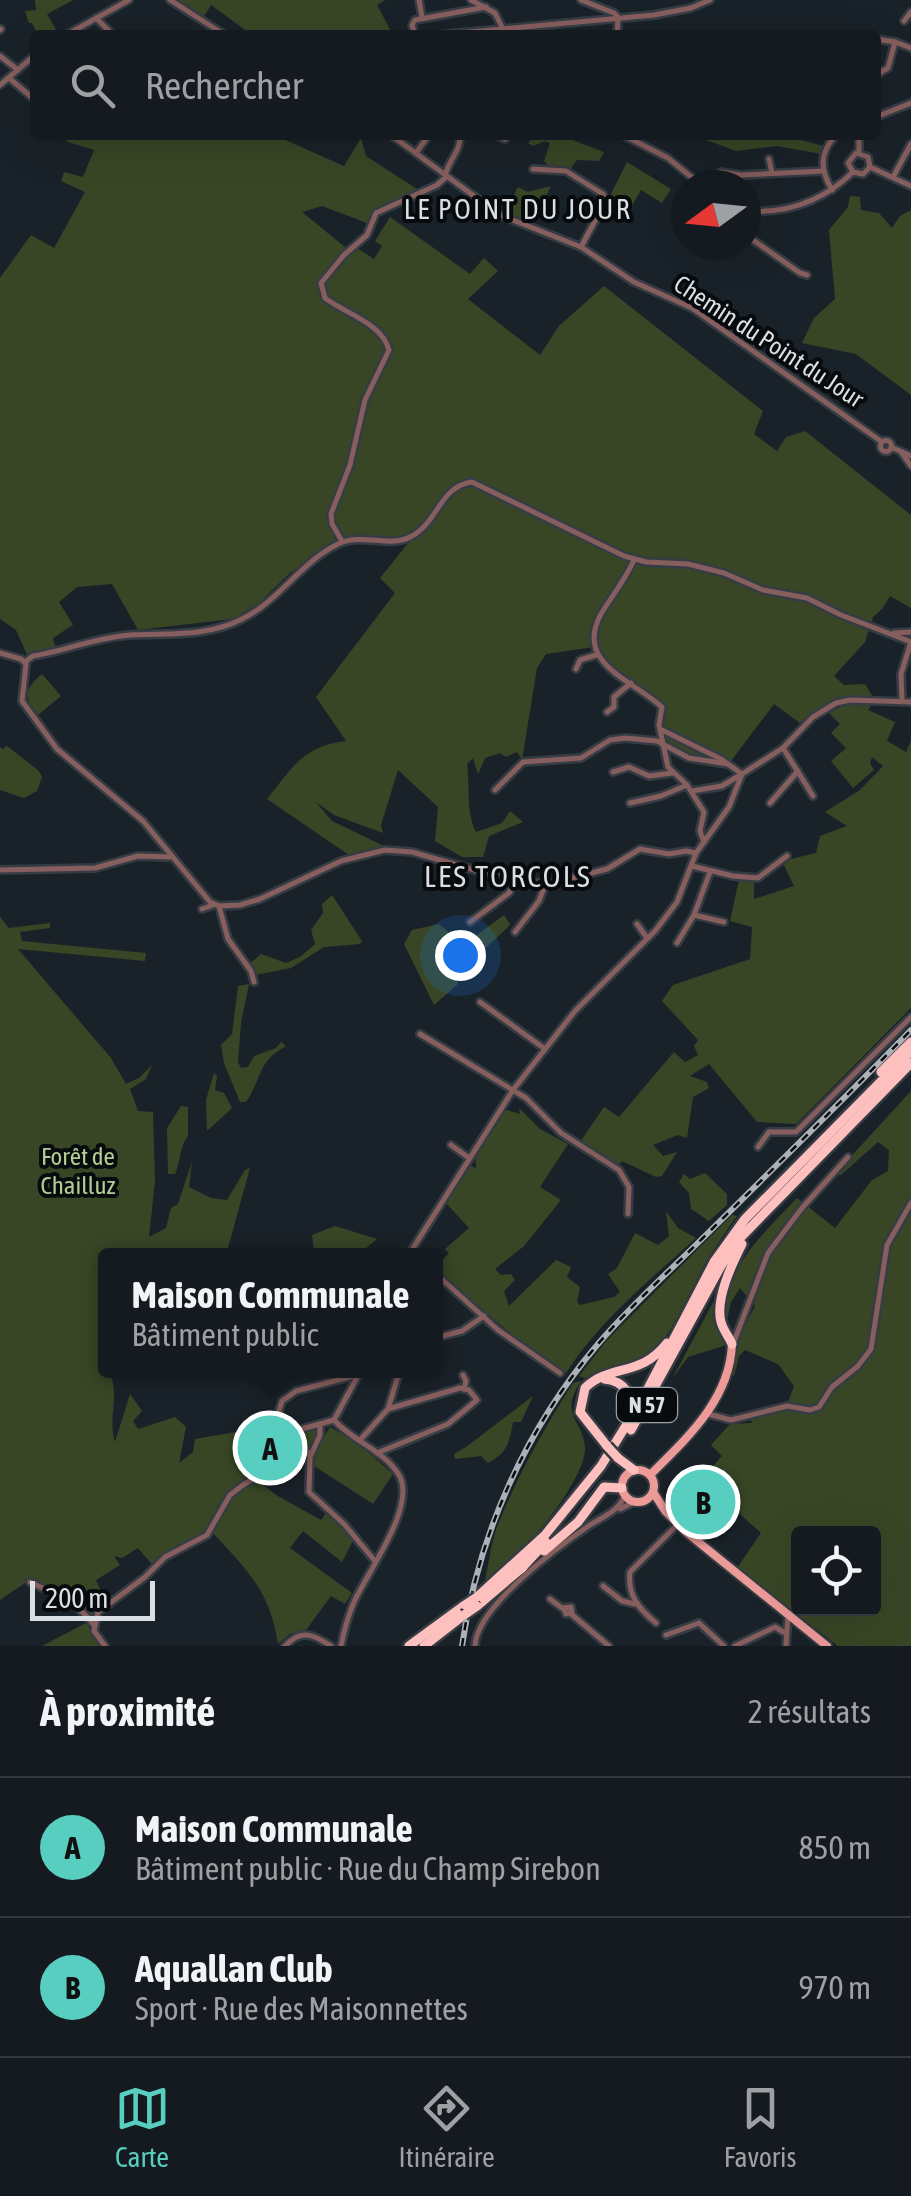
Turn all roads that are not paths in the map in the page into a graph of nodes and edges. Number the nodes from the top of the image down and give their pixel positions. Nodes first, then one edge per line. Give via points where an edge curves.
1 (129, 0) edge
2 (170, 0) edge
3 (419, 0) edge
4 (471, 0) edge
5 (581, 0) edge
6 (710, 0) edge
7 (486, 7) junction
8 (911, 12) edge
9 (96, 18) junction
10 (422, 18) junction
11 (618, 18) junction
12 (904, 20) dead end
13 (502, 27) junction
14 (75, 30) edge
15 (108, 30) edge
16 (217, 30) edge
17 (414, 30) edge
18 (479, 30) edge
19 (617, 30) edge
20 (881, 40) edge
21 (895, 42) junction
22 (911, 48) edge
23 (0, 56) edge
24 (30, 59) edge
25 (18, 70) junction
26 (881, 72) edge
27 (9, 78) junction
28 (0, 85) edge
29 (30, 96) edge
30 (911, 103) edge
31 (881, 115) edge
32 (397, 140) edge
33 (425, 140) edge
34 (460, 140) edge
35 (632, 140) edge
36 (833, 140) edge
37 (859, 140) edge
38 (911, 144) edge
39 (860, 152) junction
40 (416, 153) junction
41 (769, 160) dead end
42 (870, 167) junction
43 (533, 169) dead end
44 (683, 170) edge
45 (823, 172) junction
46 (853, 172) junction
47 (772, 173) junction
48 (446, 174) junction
49 (761, 174) edge
50 (893, 176) junction
51 (911, 186) edge
52 (832, 190) junction
53 (761, 211) edge
54 (761, 246) edge
55 (581, 247) junction
56 (807, 275) dead end
57 (910, 460) edge
58 (342, 541) junction
59 (634, 560) junction
60 (911, 632) edge
61 (891, 634) junction
62 (911, 642) edge
63 (0, 653) edge
64 (596, 655) junction
65 (25, 662) junction
66 (576, 669) dead end
67 (631, 683) junction
68 (902, 700) junction
69 (911, 702) edge
70 (606, 712) dead end
71 (662, 730) junction
72 (664, 745) junction
73 (782, 748) junction
74 (728, 764) junction
75 (798, 771) junction
76 (613, 772) dead end
77 (672, 773) junction
78 (742, 774) junction
79 (687, 784) junction
80 (495, 790) dead end
81 (692, 792) junction
82 (813, 796) dead end
83 (630, 803) dead end
84 (770, 803) dead end
85 (704, 842) junction
86 (696, 853) junction
87 (787, 856) dead end
88 (171, 857) junction
89 (692, 866) junction
90 (0, 870) edge
91 (520, 872) junction
92 (710, 872) junction
93 (545, 885) junction
94 (216, 906) junction
95 (202, 909) dead end
96 (694, 915) junction
97 (470, 922) dead end
98 (724, 922) dead end
99 (636, 924) dead end
100 (515, 932) dead end
101 (647, 939) junction
102 (677, 944) dead end
103 (254, 982) dead end
104 (480, 1002) dead end
105 (911, 1017) edge
106 (420, 1034) dead end
107 (911, 1042) edge
108 (545, 1049) junction
109 (911, 1051) edge
110 (911, 1063) edge
111 (513, 1090) junction
112 (451, 1145) dead end
113 (758, 1147) dead end
114 (468, 1158) junction
115 (848, 1158) dead end
116 (780, 1181) junction
117 (911, 1203) edge
118 (628, 1214) dead end
119 (750, 1226) junction
120 (415, 1248) edge
121 (443, 1279) edge
122 (484, 1316) junction
123 (684, 1321) junction
124 (443, 1336) edge
125 (734, 1342) junction
126 (560, 1373) dead end
127 (462, 1375) dead end
128 (340, 1378) edge
129 (358, 1378) edge
130 (397, 1378) edge
131 (596, 1380) junction
132 (464, 1389) junction
133 (388, 1409) junction
134 (708, 1414) junction
135 (334, 1420) junction
136 (320, 1426) junction
137 (258, 1432) dead end
138 (286, 1433) junction
139 (360, 1440) junction
140 (611, 1446) junction
141 (311, 1452) junction
142 (376, 1453) junction
143 (301, 1456) junction
144 (309, 1463) junction
145 (626, 1467) junction
146 (650, 1475) junction
147 (623, 1492) junction
148 (653, 1492) junction
149 (639, 1502) junction
150 (612, 1512) junction
151 (666, 1512) junction
152 (678, 1524) junction
153 (375, 1561) junction
154 (521, 1569) junction
155 (30, 1582) dead end
156 (603, 1586) dead end
157 (550, 1598) dead end
158 (477, 1601) junction
159 (636, 1604) junction
160 (465, 1610) junction
161 (788, 1615) junction
162 (656, 1623) dead end
163 (93, 1624) junction
164 (801, 1626) junction
165 (785, 1633) junction
166 (666, 1635) dead end
167 (105, 1646) edge
168 (285, 1646) edge
169 (331, 1646) edge
170 (341, 1646) edge
171 (411, 1646) edge
172 (424, 1646) edge
173 (475, 1646) edge
174 (609, 1646) edge
175 (724, 1646) edge
176 (735, 1646) edge
177 (786, 1646) edge
178 (827, 1646) edge

1 - 9 street
2 - 16 street
3 - 10 street
4 - 7 street
5 - 11 street
6 - 11 street via 672,13
7 - 10 street
7 - 13 street
8 - 12 street
9 - 14 street
9 - 15 street
10 - 17 street
11 - 13 street
11 - 19 street
13 - 18 street
20 - 21 street
21 - 22 street
21 - 26 street
23 - 25 street
24 - 25 street
25 - 27 street
27 - 28 street
27 - 29 street
30 - 31 street
32 - 40 street, Chemin du Point du Jour
33 - 40 street
34 - 48 street
35 - 44 street
36 - 45 street via 823,154
37 - 39 street
38 - 50 street
39 - 42 street
39 - 46 street via 849,159
40 - 48 street, Chemin du Point du Jour
41 - 47 street
42 - 46 street
42 - 50 street
43 - 55 street via 566,171 606,198
45 - 47 street
45 - 52 street
46 - 52 street
47 - 49 street
48 - 55 street, Chemin du Point du Jour via 503,216
48 - 58 street via 437,185 376,213 367,234 321,283 322,294 377,330 388,350 365,400 331,514
50 - 51 street
52 - 53 street via 783,210
54 - 56 street
55 - 57 street, Chemin du Point du Jour via 634,282 692,308 882,442 884,451 900,451
58 - 59 street via 412,536 449,492 472,482
58 - 65 street via 237,622 189,634 128,635
59 - 61 street via 724,573
59 - 64 street via 594,630
60 - 61 street
61 - 62 street
62 - 68 street
63 - 65 street
64 - 66 street via 580,660
64 - 67 street
65 - 88 street via 21,697 56,749 143,821
67 - 70 street
67 - 71 street via 662,706
68 - 69 street
68 - 73 street via 836,703
71 - 72 street
71 - 74 street
72 - 74 street via 689,758
72 - 77 street
72 - 80 street via 620,738 580,758 528,760
73 - 75 street
73 - 78 street
74 - 78 street
75 - 82 street
75 - 84 street
76 - 77 street via 632,767 648,776
77 - 79 street
78 - 81 street
78 - 85 street
79 - 81 street
79 - 83 street
81 - 85 street via 704,812
85 - 86 street
86 - 89 street
86 - 93 street via 640,848 608,869
87 - 92 street via 758,878
88 - 90 street via 138,856 95,868
88 - 94 street
89 - 92 street
89 - 101 street via 677,902
91 - 93 street
91 - 94 street via 485,873 385,850 341,861 240,905
91 - 97 street via 510,892
92 - 96 street
93 - 100 street
94 - 95 street
94 - 103 street
96 - 98 street
96 - 102 street
99 - 101 street
101 - 108 street
104 - 108 street
105 - 113 street via 796,1132 769,1132
106 - 111 street
107 - 116 highway
108 - 111 street
109 - 116 highway, N 57
110 - 119 highway, N 57
111 - 114 street
111 - 118 street via 561,1133 619,1170 630,1192
112 - 114 street
114 - 120 street
115 - 125 street via 768,1253
116 - 123 highway, N 57 via 730,1238
117 - 134 street via 887,1245 873,1343 858,1366 815,1410 787,1406 731,1420
119 - 125 highway via 720,1309
119 - 154 highway, N 57 via 620,1448
121 - 122 street
122 - 124 street
122 - 126 street
123 - 131 highway via 648,1363
123 - 140 highway, N 57
125 - 134 main road
127 - 132 street
128 - 138 street via 286,1397 278,1414
129 - 135 street
130 - 133 street
131 - 140 highway via 582,1394 580,1412
131 - 140 highway via 620,1383 631,1399
132 - 133 street
132 - 142 street via 477,1400 460,1417
133 - 139 street
134 - 146 main road
135 - 136 street
135 - 139 street
136 - 138 street
136 - 141 street
137 - 138 street
139 - 142 street
140 - 145 highway, bridge
140 - 158 highway, N 57 via 558,1520
141 - 143 street
141 - 144 street
142 - 153 street via 400,1476 404,1494
143 - 144 street
143 - 163 street via 230,1495 207,1535 172,1552 98,1612
144 - 153 street via 310,1494
145 - 146 main road
145 - 147 main road
146 - 148 main road
147 - 149 main road
147 - 150 street
147 - 154 highway via 604,1487 578,1522
148 - 149 main road
148 - 151 main road
149 - 150 street
149 - 151 main road
150 - 173 street via 508,1591 482,1621
151 - 152 main road
152 - 159 street via 630,1572
152 - 161 main road
153 - 170 street
154 - 158 highway, N 57
155 - 163 street via 83,1610
156 - 159 street
157 - 174 street
158 - 160 highway, N 57, bridge
159 - 162 street
160 - 171 highway, N 57
160 - 172 highway, N 57
161 - 164 main road
161 - 165 street
163 - 167 street
164 - 165 street
164 - 178 main road
165 - 176 street via 775,1628
165 - 177 street
166 - 175 street via 698,1623
168 - 169 street via 304,1634

